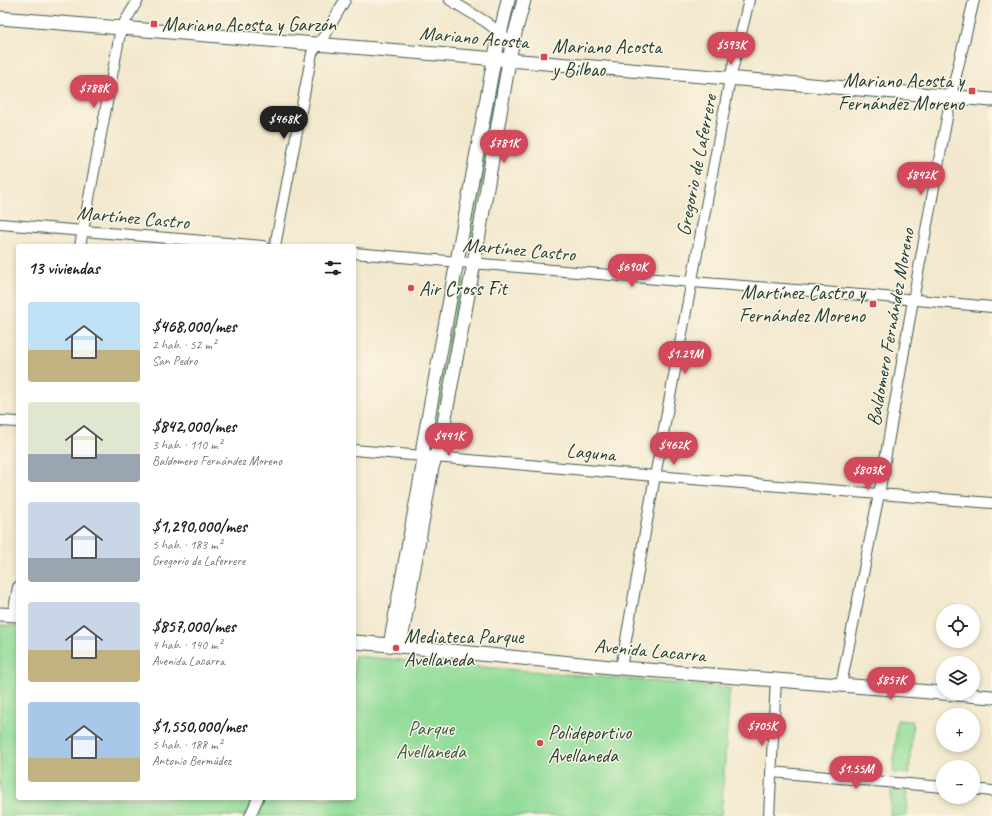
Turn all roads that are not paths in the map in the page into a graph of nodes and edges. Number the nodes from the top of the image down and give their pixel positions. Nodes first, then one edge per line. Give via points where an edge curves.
1 (138, 0) edge
2 (346, 0) edge
3 (450, 0) edge
4 (508, 0) edge
5 (524, 0) edge
6 (749, 0) edge
7 (974, 0) edge
8 (0, 18) edge
9 (121, 28) junction
10 (500, 32) junction
11 (318, 44) junction
12 (512, 44) junction
13 (494, 60) junction
14 (510, 61) junction
15 (730, 79) junction
16 (951, 96) junction
17 (992, 100) edge
18 (0, 224) edge
19 (83, 230) junction
20 (80, 244) edge
21 (240, 244) edge
22 (275, 244) edge
23 (356, 253) edge
24 (457, 262) junction
25 (474, 263) junction
26 (692, 282) junction
27 (913, 300) junction
28 (992, 306) edge
29 (0, 421) edge
30 (16, 422) edge
31 (356, 450) edge
32 (429, 457) junction
33 (655, 476) junction
34 (879, 494) junction
35 (992, 503) edge
36 (16, 594) edge
37 (10, 615) edge
38 (356, 642) edge
39 (395, 645) junction
40 (621, 668) junction
41 (776, 680) junction
42 (841, 685) junction
43 (936, 692) edge
44 (980, 696) edge
45 (992, 697) edge
46 (771, 772) junction
47 (936, 786) edge
48 (980, 790) edge
49 (992, 791) edge
50 (257, 800) edge
51 (250, 816) edge
52 (769, 816) edge

1 - 9 street
2 - 11 street
3 - 10 street
4 - 10 street
5 - 12 street
6 - 15 street, Gregorio de Laferrere
7 - 16 street, Baldomero Fernández Moreno
8 - 9 street, Mariano Acosta
9 - 11 street, Mariano Acosta
9 - 19 street
10 - 12 street
10 - 13 street
11 - 13 street, Mariano Acosta
11 - 22 street via 312,53
12 - 14 street
13 - 14 street, Mariano Acosta
13 - 24 street
14 - 15 street, Mariano Acosta
14 - 25 street
15 - 16 street, Mariano Acosta
15 - 26 street, Gregorio de Laferrere
16 - 17 street, Mariano Acosta
16 - 27 street, Baldomero Fernández Moreno
18 - 19 street, Martínez Castro
19 - 20 street
19 - 21 street, Martínez Castro
23 - 24 street, Martínez Castro
24 - 25 street, Martínez Castro
24 - 32 street via 423,446
25 - 26 street, Martínez Castro
25 - 32 street via 440,444
26 - 27 street, Martínez Castro
26 - 33 street, Gregorio de Laferrere
27 - 28 street, Martínez Castro
27 - 34 street, Baldomero Fernández Moreno
29 - 30 street
31 - 32 street, Laguna
32 - 33 street, Laguna
32 - 39 street via 432,467
33 - 34 street, Laguna
33 - 40 street, Gregorio de Laferrere
34 - 35 street, Laguna
34 - 42 street, Baldomero Fernández Moreno
36 - 37 street
38 - 39 street, Avenida Lacarra
39 - 40 street, Avenida Lacarra
40 - 41 street, Avenida Lacarra
41 - 42 street, Avenida Lacarra
41 - 46 street
42 - 43 street, Avenida Lacarra
44 - 45 street, Avenida Lacarra
46 - 47 street
46 - 52 street
48 - 49 street
50 - 51 street

